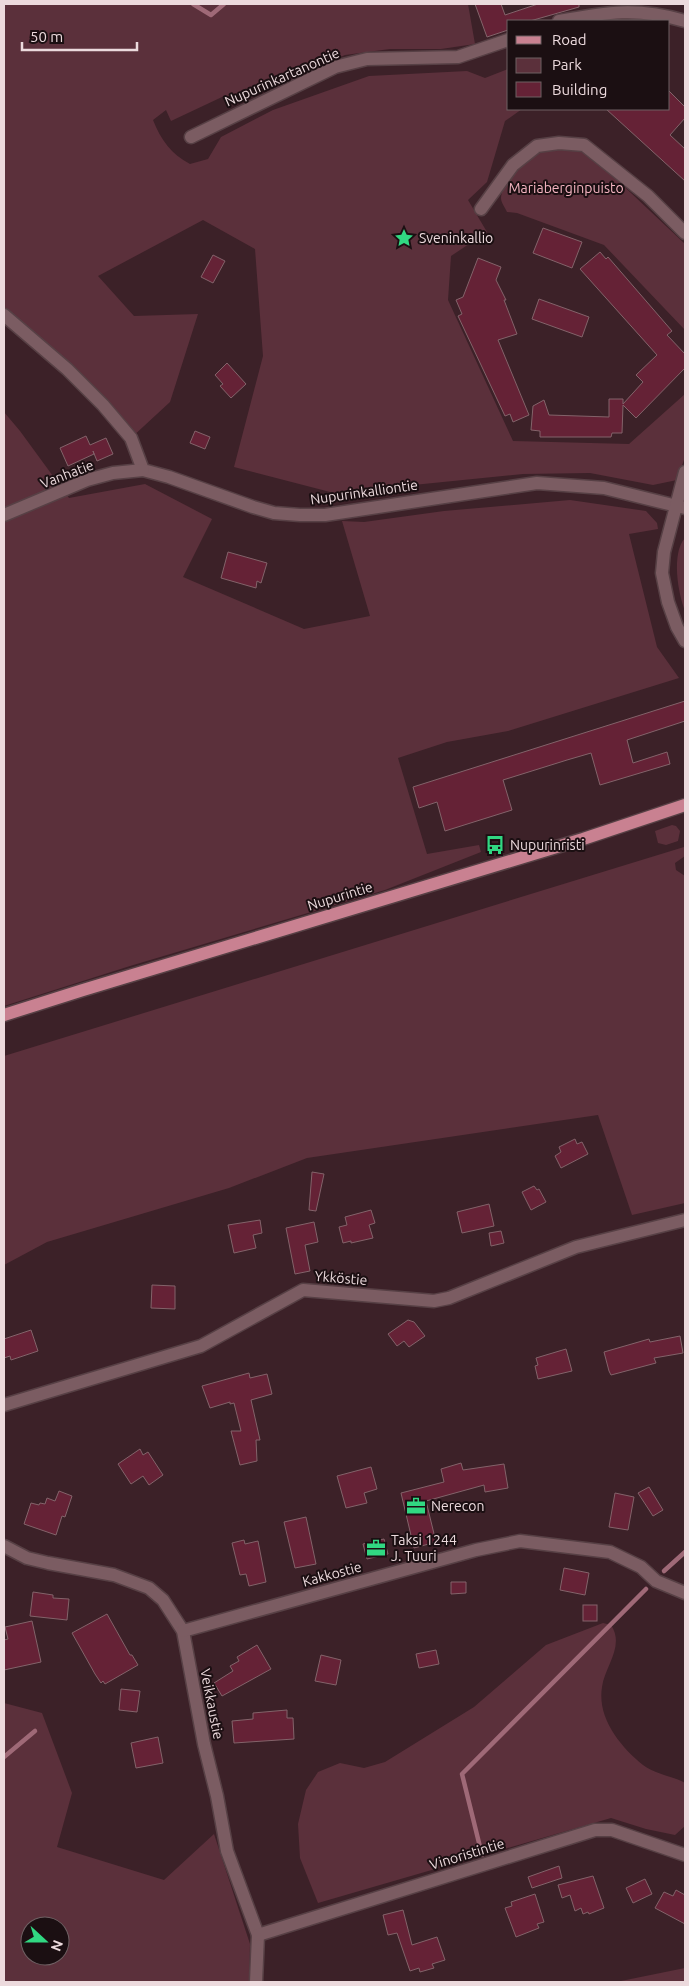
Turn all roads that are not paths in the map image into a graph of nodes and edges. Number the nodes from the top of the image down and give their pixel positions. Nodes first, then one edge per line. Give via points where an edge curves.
1 (564, 20) edge
2 (685, 21) edge
3 (507, 40) edge
4 (190, 137) dead end
5 (481, 209) dead end
6 (685, 233) edge
7 (4, 315) edge
8 (143, 470) junction
9 (685, 472) edge
10 (681, 507) edge
11 (4, 515) edge
12 (685, 641) edge
13 (685, 805) edge
14 (4, 1015) edge
15 (685, 1220) edge
16 (4, 1405) edge
17 (4, 1546) edge
18 (685, 1592) edge
19 (183, 1631) junction
20 (685, 1855) edge
21 (258, 1935) junction
22 (256, 1982) edge

1 - 2 street via 601,13 637,12
3 - 4 street, Nupurinkartanontie via 458,57 367,59 335,67
5 - 6 street via 513,165 537,146 559,143 584,145 648,196
7 - 8 street via 103,405 131,438
8 - 10 street, Nupurinkalliontie via 253,507 300,515 325,515 537,483 604,488
8 - 11 street, Vanhatie via 87,480
9 - 10 street
10 - 12 street via 664,552 662,573 668,602
13 - 14 main road, Nupurintie
15 - 16 street, Ykköstie via 576,1247 449,1298 434,1301 303,1290 201,1346
17 - 19 street, Veikkaustie via 26,1558 114,1575 149,1588 168,1606
18 - 19 street, Kakkostie via 656,1581 630,1560 610,1552 520,1541
19 - 21 street, Veikkaustie via 227,1851
20 - 21 street, Vinoristintie via 612,1830 595,1830
21 - 22 street, Veikkaustie

